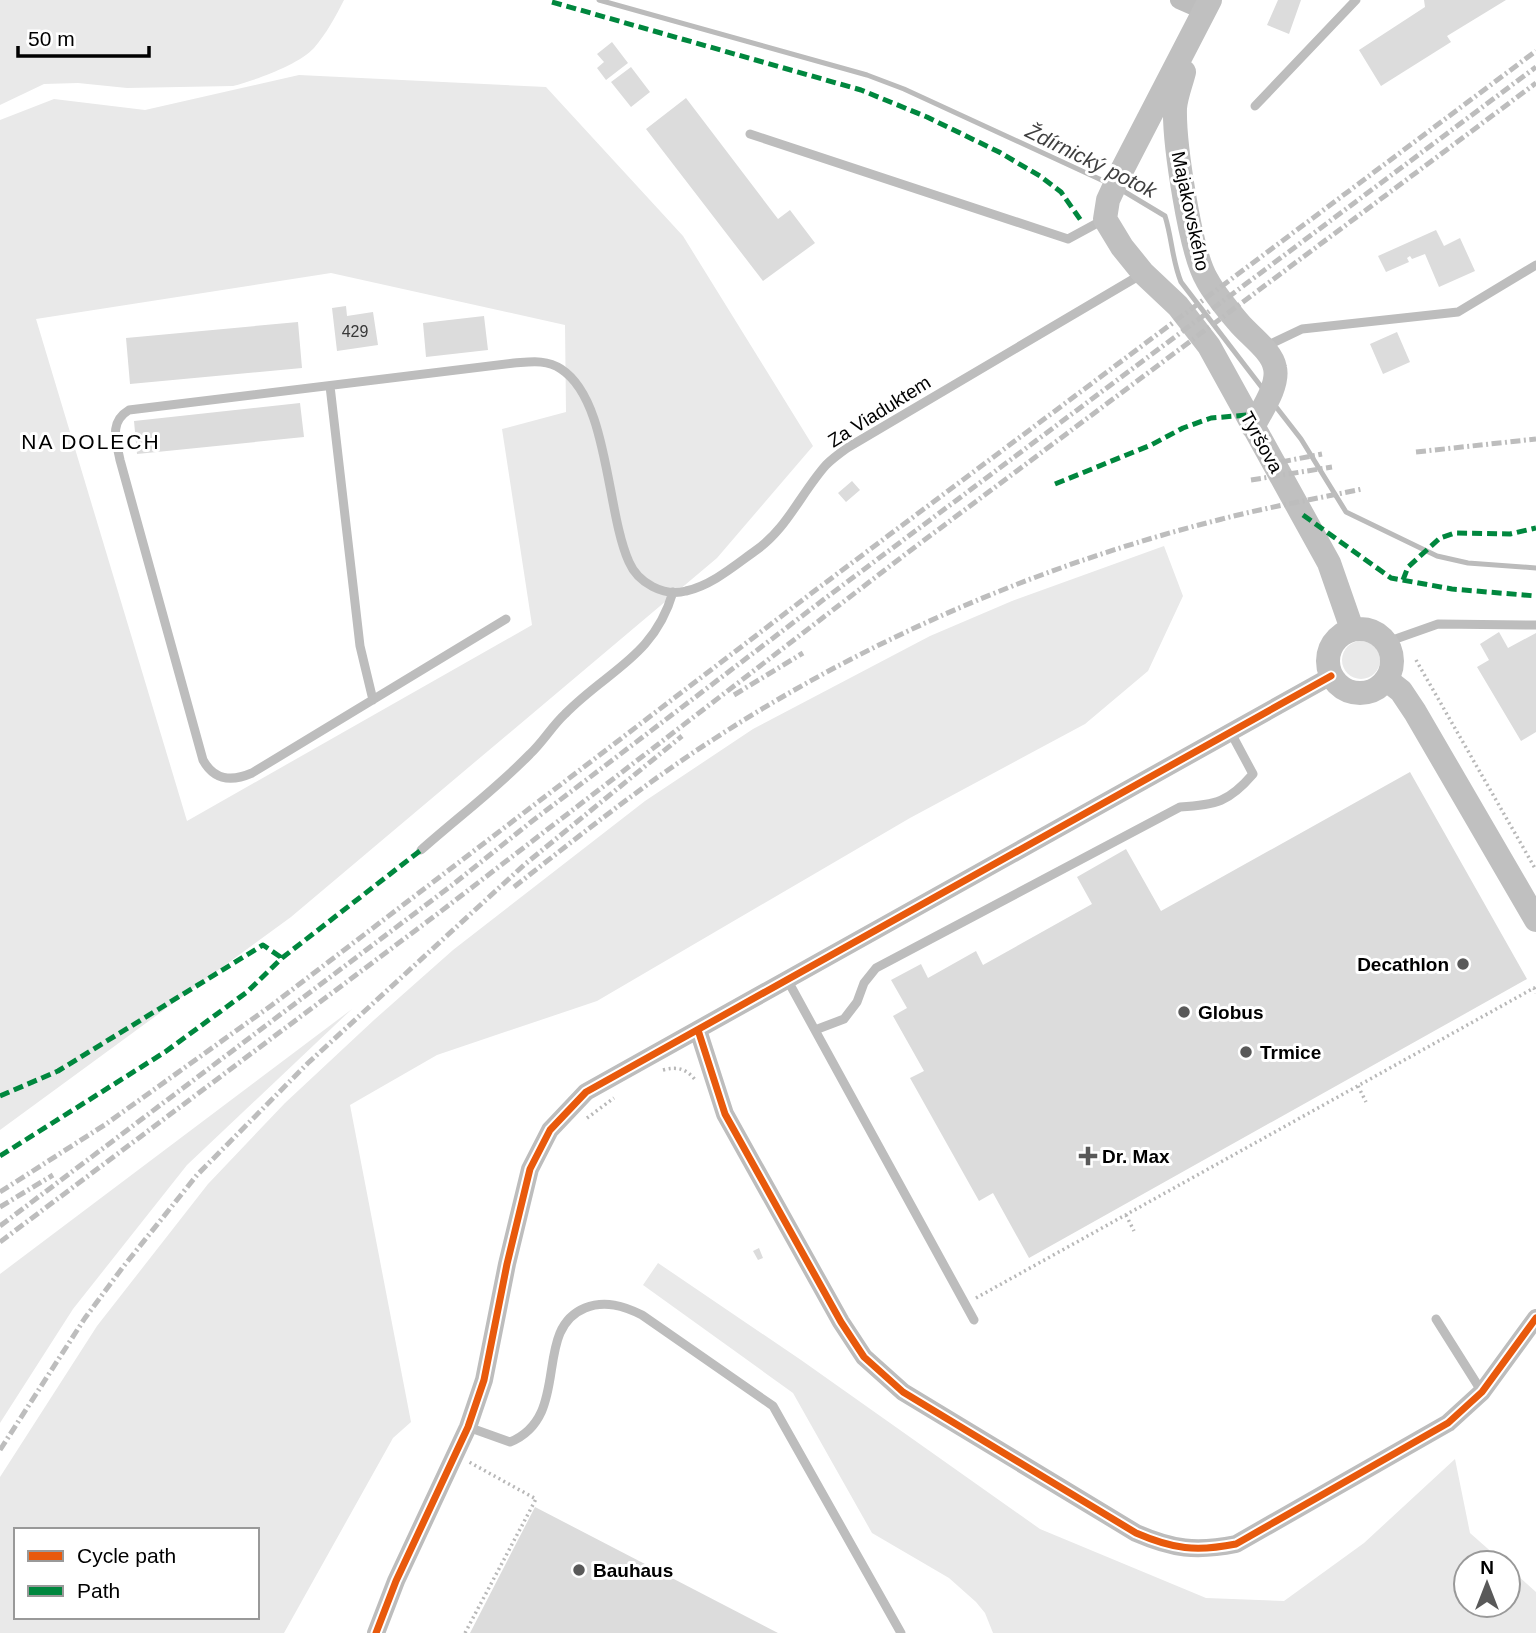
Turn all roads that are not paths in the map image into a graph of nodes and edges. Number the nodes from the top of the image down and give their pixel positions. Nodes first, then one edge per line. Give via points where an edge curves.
1 (1179, 0) edge
2 (1356, 0) edge
3 (1207, 6) edge
4 (1255, 106) dead end
5 (750, 134) dead end
6 (1106, 210) junction
7 (1536, 265) edge
8 (1143, 273) junction
9 (1262, 348) junction
10 (330, 386) junction
11 (1254, 427) junction
12 (673, 592) junction
13 (506, 619) dead end
14 (1536, 625) edge
15 (1352, 629) junction
16 (1387, 642) junction
17 (1331, 676) junction
18 (1387, 680) junction
19 (373, 700) junction
20 (1231, 733) junction
21 (421, 850) dead end
22 (1536, 920) edge
23 (788, 981) junction
24 (698, 1030) junction
25 (815, 1030) junction
26 (1536, 1318) edge
27 (1436, 1319) dead end
28 (974, 1320) dead end
29 (1482, 1392) junction
30 (468, 1427) junction
31 (376, 1633) edge
32 (901, 1633) edge

1 - 3 street
2 - 4 lane
3 - 6 main road
3 - 9 main road, Majakovského via 1175,104 1175,131 1190,220 1206,279
5 - 6 lane via 1068,239
6 - 8 main road via 1122,247
7 - 9 lane via 1458,312 1302,329
8 - 11 main road, Tyršova via 1178,306 1209,346
8 - 12 lane, Za Viaduktem via 847,448 827,465 766,544 722,575 685,592
9 - 11 main road, Majakovského via 1276,370
10 - 12 lane via 514,363 549,363 562,369 584,396 600,439 629,562 650,585
10 - 19 lane via 360,646
10 - 19 lane via 129,410 116,424 114,434 209,770 226,779 251,774
11 - 15 main road, Tyršova via 1329,563
12 - 21 lane via 661,622 633,658 565,713 530,754
13 - 19 lane
14 - 16 lane via 1438,624
15 - 16 main road via 1372,630
15 - 17 main road via 1331,646
16 - 18 main road via 1393,661
17 - 18 main road via 1338,685 1358,694 1379,688
17 - 20 street
18 - 22 main road via 1415,712
20 - 23 street
20 - 25 lane via 1253,774 1240,790 1212,806 1180,807 876,968 844,1019
23 - 24 street
23 - 25 lane
24 - 29 street via 725,1114 864,1357 903,1392 1136,1534 1189,1549 1236,1544 1448,1423
24 - 30 street via 586,1093 550,1130 530,1169 484,1380
25 - 28 lane
26 - 29 street
27 - 29 lane
30 - 31 street
30 - 32 lane via 510,1442 523,1437 545,1408 555,1346 573,1313 593,1305 628,1308 774,1406

